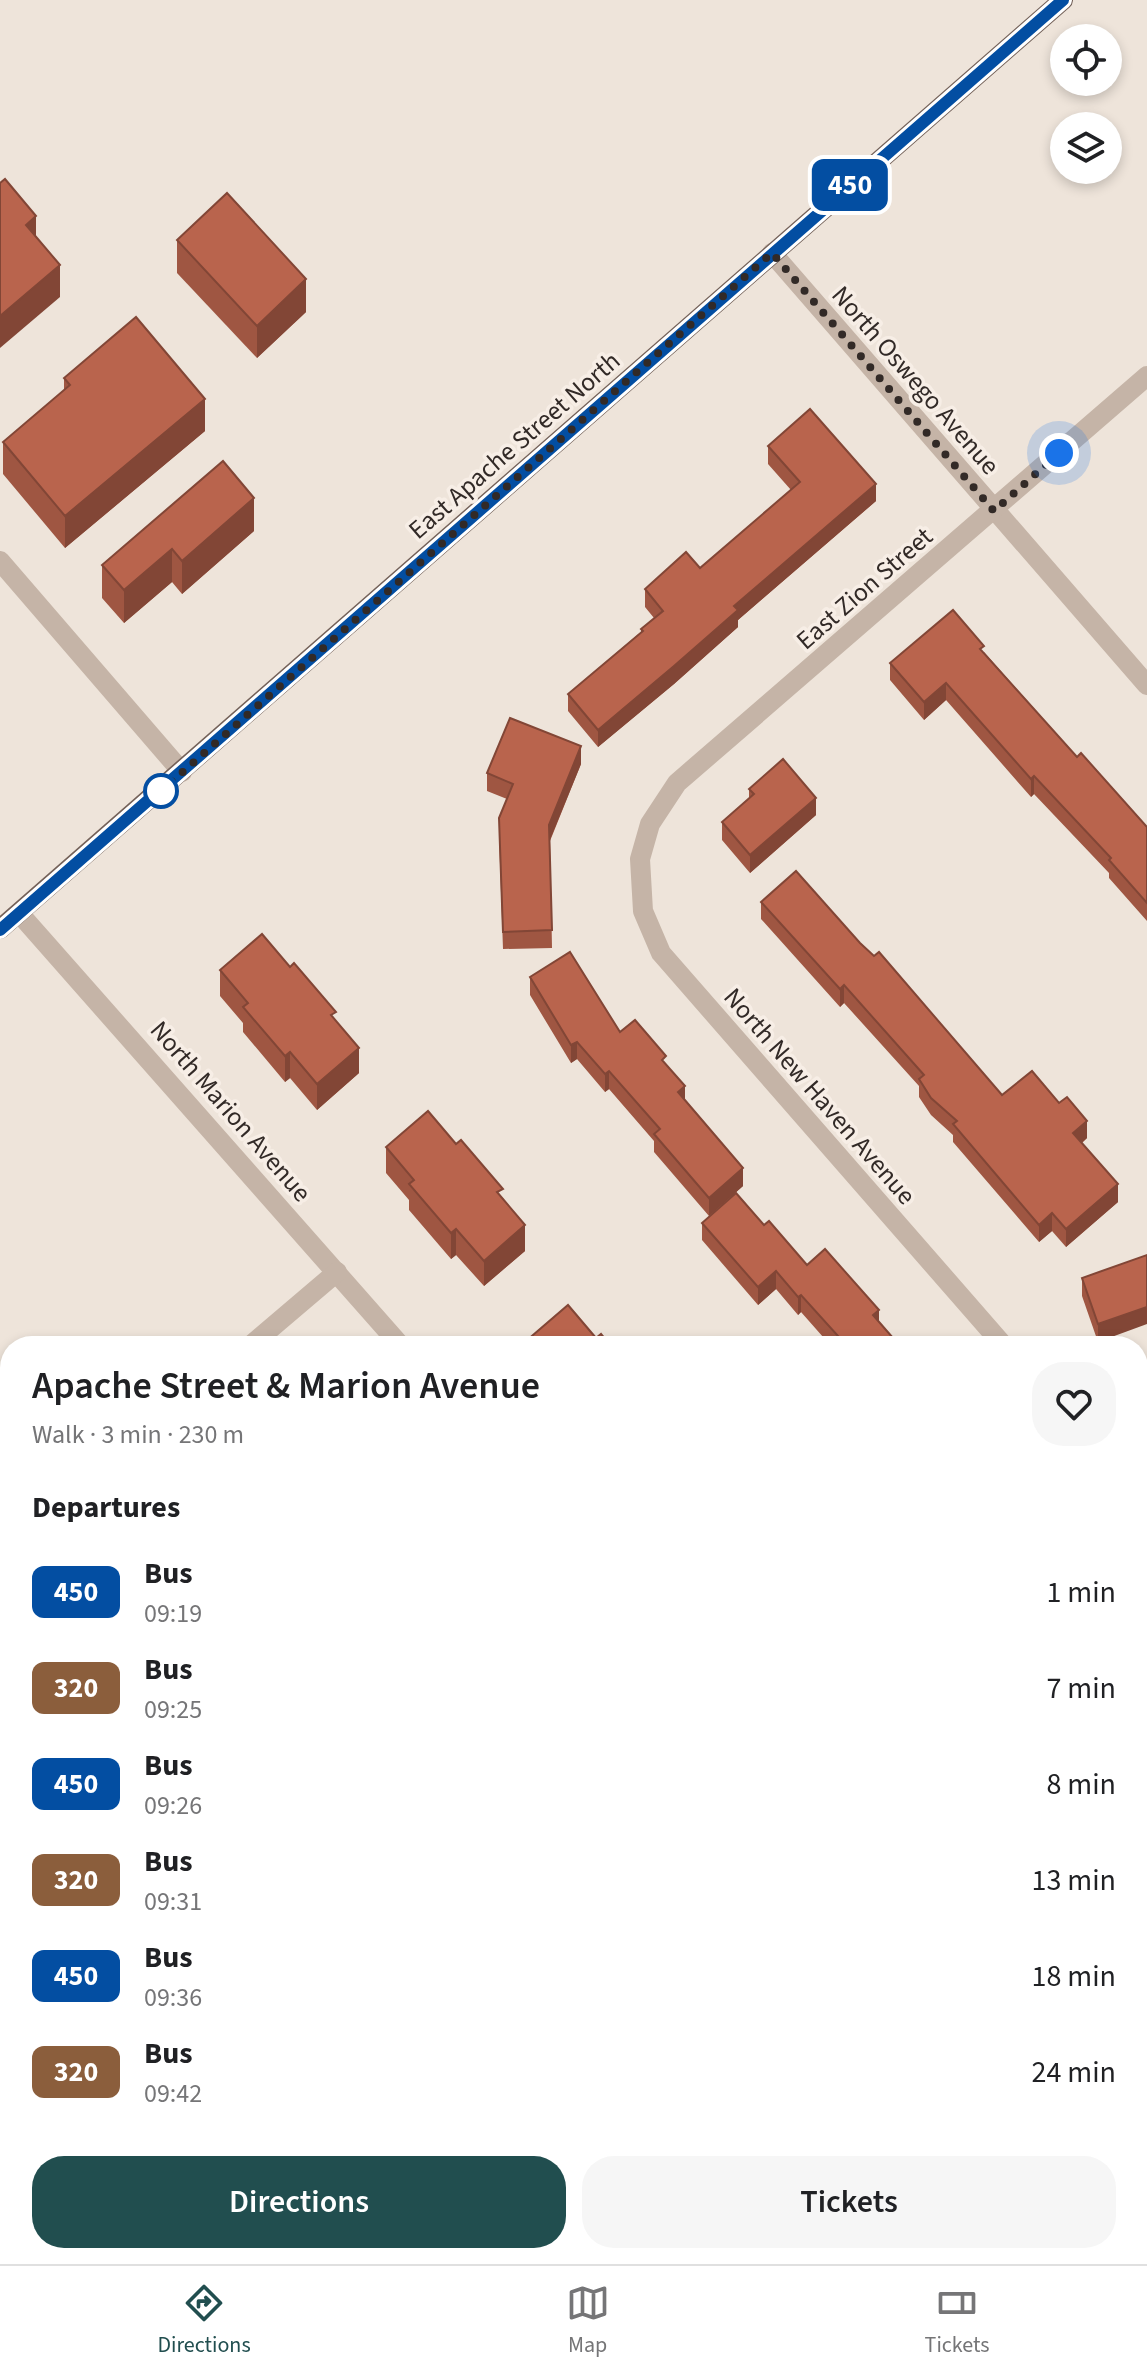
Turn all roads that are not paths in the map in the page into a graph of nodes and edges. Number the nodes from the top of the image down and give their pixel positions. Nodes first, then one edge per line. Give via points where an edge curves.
1 (1063, 0) edge
2 (772, 253) junction
3 (1147, 376) edge
4 (994, 511) junction
5 (0, 561) edge
6 (1147, 685) edge
7 (182, 772) junction
8 (640, 859) joint
9 (19, 913) junction
10 (0, 929) edge
11 (337, 1272) junction
12 (262, 1336) edge
13 (392, 1336) edge
14 (995, 1336) edge

1 - 2 main road, East Apache Street North
2 - 4 street, North Oswego Avenue
2 - 7 main road, East Apache Street North
3 - 4 street, East Zion Street
4 - 6 street, North Oswego Avenue
4 - 8 street, East Zion Street via 677,783 650,824
5 - 7 street
7 - 9 main road, East Apache Street North
8 - 14 street, North New Haven Avenue via 643,911 661,953
9 - 10 main road, East Apache Street North
9 - 11 street, North Marion Avenue
11 - 12 street
11 - 13 street, North Marion Avenue

